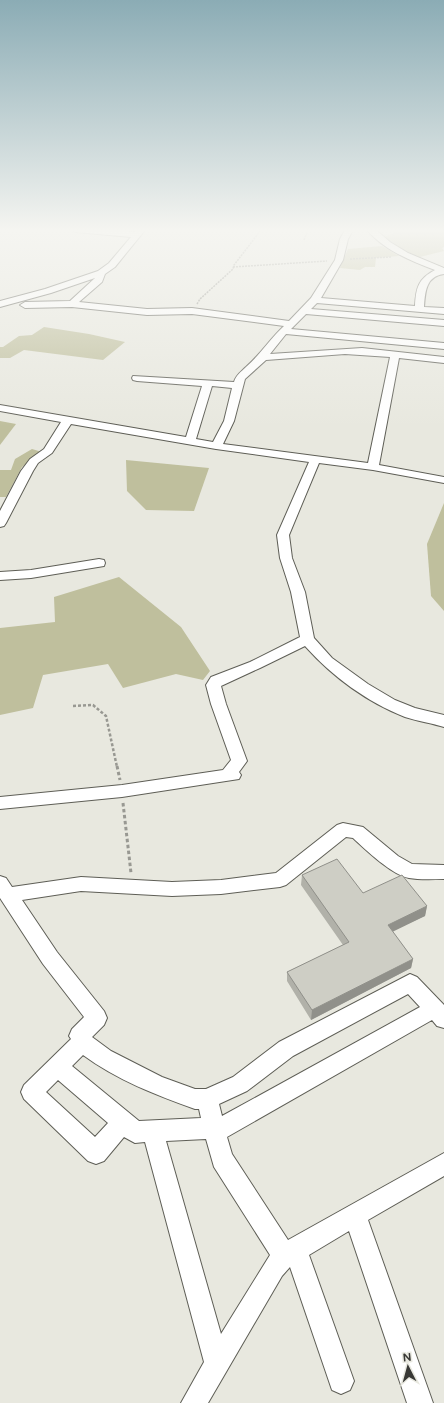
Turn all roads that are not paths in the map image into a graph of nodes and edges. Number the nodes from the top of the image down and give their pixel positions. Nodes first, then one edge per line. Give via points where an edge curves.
1 (31, 295) edge
2 (82, 295) edge
3 (318, 295) edge
4 (420, 295) edge
5 (315, 300) junction
6 (0, 304) edge
7 (72, 304) junction
8 (25, 305) dead end
9 (419, 309) junction
10 (305, 311) junction
11 (444, 311) edge
12 (444, 323) edge
13 (292, 324) junction
14 (284, 331) junction
15 (444, 346) edge
16 (395, 354) junction
17 (263, 357) junction
18 (444, 360) edge
19 (137, 378) dead end
20 (208, 383) junction
21 (237, 385) junction
22 (0, 408) edge
23 (68, 420) junction
24 (190, 441) junction
25 (216, 446) junction
26 (315, 460) junction
27 (373, 468) junction
28 (444, 480) edge
29 (0, 522) edge
30 (99, 563) dead end
31 (0, 576) edge
32 (308, 639) junction
33 (444, 721) edge
34 (0, 803) edge
35 (444, 872) edge
36 (4, 889) edge
37 (439, 1014) edge
38 (82, 1042) junction
39 (57, 1066) junction
40 (207, 1099) junction
41 (123, 1122) junction
42 (216, 1128) junction
43 (153, 1132) junction
44 (444, 1164) edge
45 (355, 1215) junction
46 (290, 1252) junction
47 (217, 1364) junction
48 (341, 1381) dead end
49 (194, 1403) edge
50 (420, 1403) edge

1 - 6 street
2 - 7 street
3 - 5 street
4 - 9 street
5 - 9 street
5 - 10 street
7 - 8 street
7 - 13 street via 147,312 192,311
9 - 11 street
10 - 12 street
10 - 13 street
13 - 14 street
14 - 15 street
14 - 17 street
16 - 17 street via 345,351
16 - 18 street
16 - 27 street
17 - 21 street via 240,378
19 - 20 street
20 - 21 street
20 - 24 street
21 - 25 street via 229,421
22 - 23 street
23 - 24 street
23 - 29 street via 48,451 34,461 27,471
24 - 25 street
25 - 26 street
26 - 27 street
26 - 32 street via 283,535 286,558 298,592
27 - 28 street
30 - 31 street via 31,574
32 - 33 street via 327,661 363,688 411,713
32 - 34 street via 216,681 213,685 239,761 231,770 233,776 122,791
35 - 36 street via 409,871 392,861 357,832 343,830 280,880 221,887 172,889 81,884
36 - 38 street via 50,958 97,1018 79,1036
37 - 40 street via 410,983 286,1049 240,1084
37 - 42 street via 224,1127
38 - 39 street
38 - 40 street via 104,1058 157,1085 195,1099
39 - 41 street
39 - 41 street via 31,1092 96,1153
40 - 42 street
41 - 43 street via 134,1132
42 - 43 street
42 - 46 street via 222,1159
43 - 47 street
44 - 45 street
45 - 46 street
45 - 50 street
46 - 47 street via 274,1268
46 - 48 street
47 - 49 street

